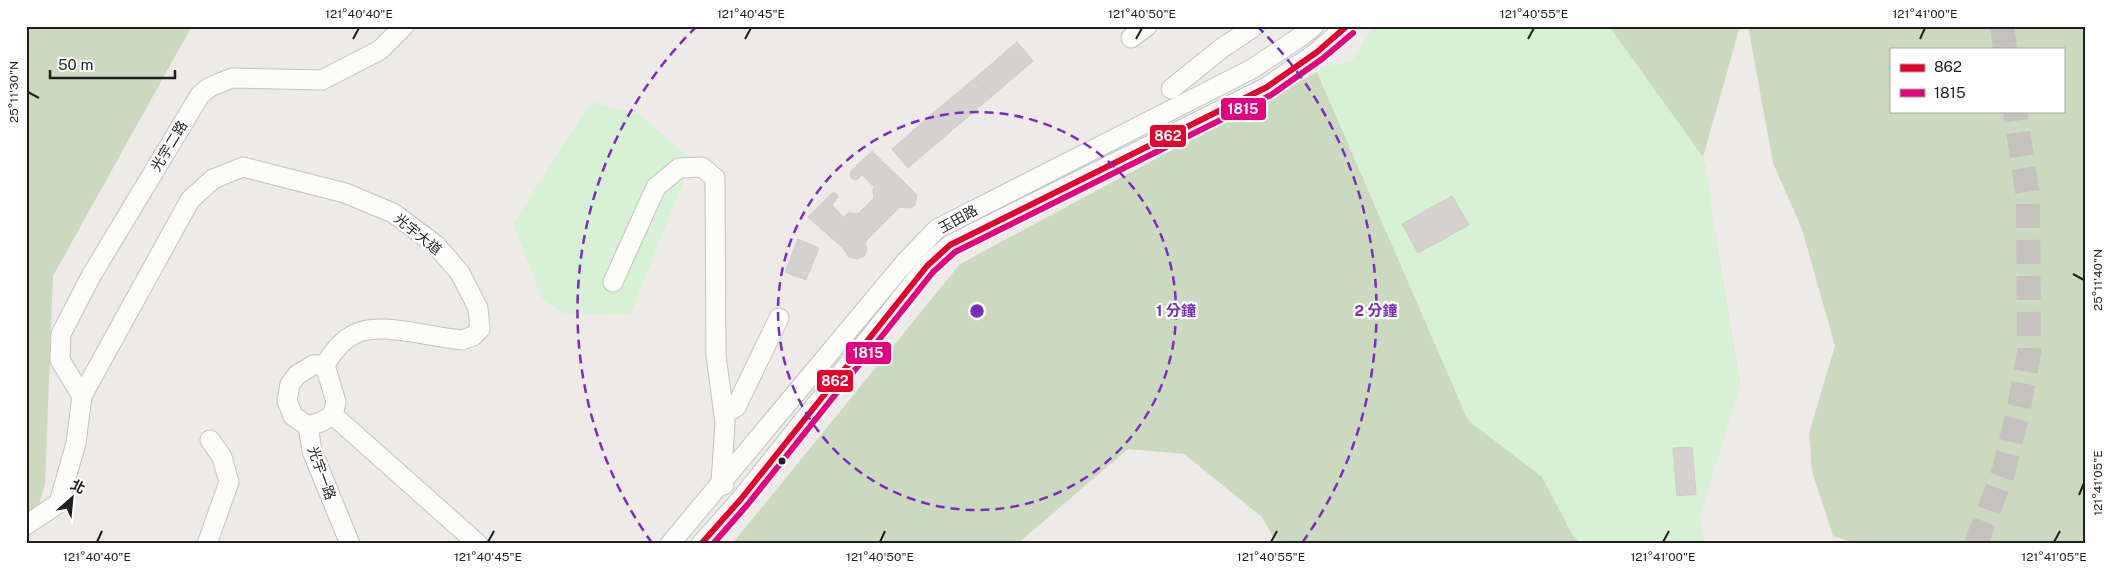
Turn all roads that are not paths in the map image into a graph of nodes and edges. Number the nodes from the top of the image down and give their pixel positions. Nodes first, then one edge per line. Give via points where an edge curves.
1 (404, 26) edge
2 (1146, 26) edge
3 (1254, 26) edge
4 (1314, 26) edge
5 (1347, 26) edge
6 (1131, 38) dead end
7 (1170, 89) dead end
8 (613, 282) dead end
9 (779, 318) dead end
10 (325, 366) junction
11 (82, 396) junction
12 (724, 414) junction
13 (333, 415) junction
14 (308, 426) junction
15 (210, 440) dead end
16 (721, 483) junction
17 (741, 499) junction
18 (26, 525) edge
19 (207, 544) edge
20 (350, 544) edge
21 (478, 544) edge
22 (670, 544) edge
23 (701, 544) edge

1 - 11 street, 光宇二路 via 380,50 322,80 232,78 200,95 91,276 61,334 60,360
2 - 6 street
3 - 7 street
4 - 16 street, 玉田路 via 1252,69 936,229
5 - 17 street, 玉田路 via 1267,87 950,245 927,266
8 - 12 street via 656,187 679,168 702,167 715,178 716,355
9 - 12 street via 736,408
10 - 11 street, 光宇大道 via 340,344 358,332 380,328 462,340 473,336 480,329 478,308 460,272 436,245 393,213 345,193 243,167 213,179 190,200
10 - 13 street via 336,402
10 - 14 street via 313,365 290,384 288,401 293,416
11 - 18 street via 76,443 59,503
12 - 16 street
13 - 14 street
13 - 21 street
14 - 20 street, 光宇一路 via 312,451
15 - 19 street via 222,457 229,482
16 - 17 street
16 - 22 street, 玉田路
17 - 23 street, 玉田路

